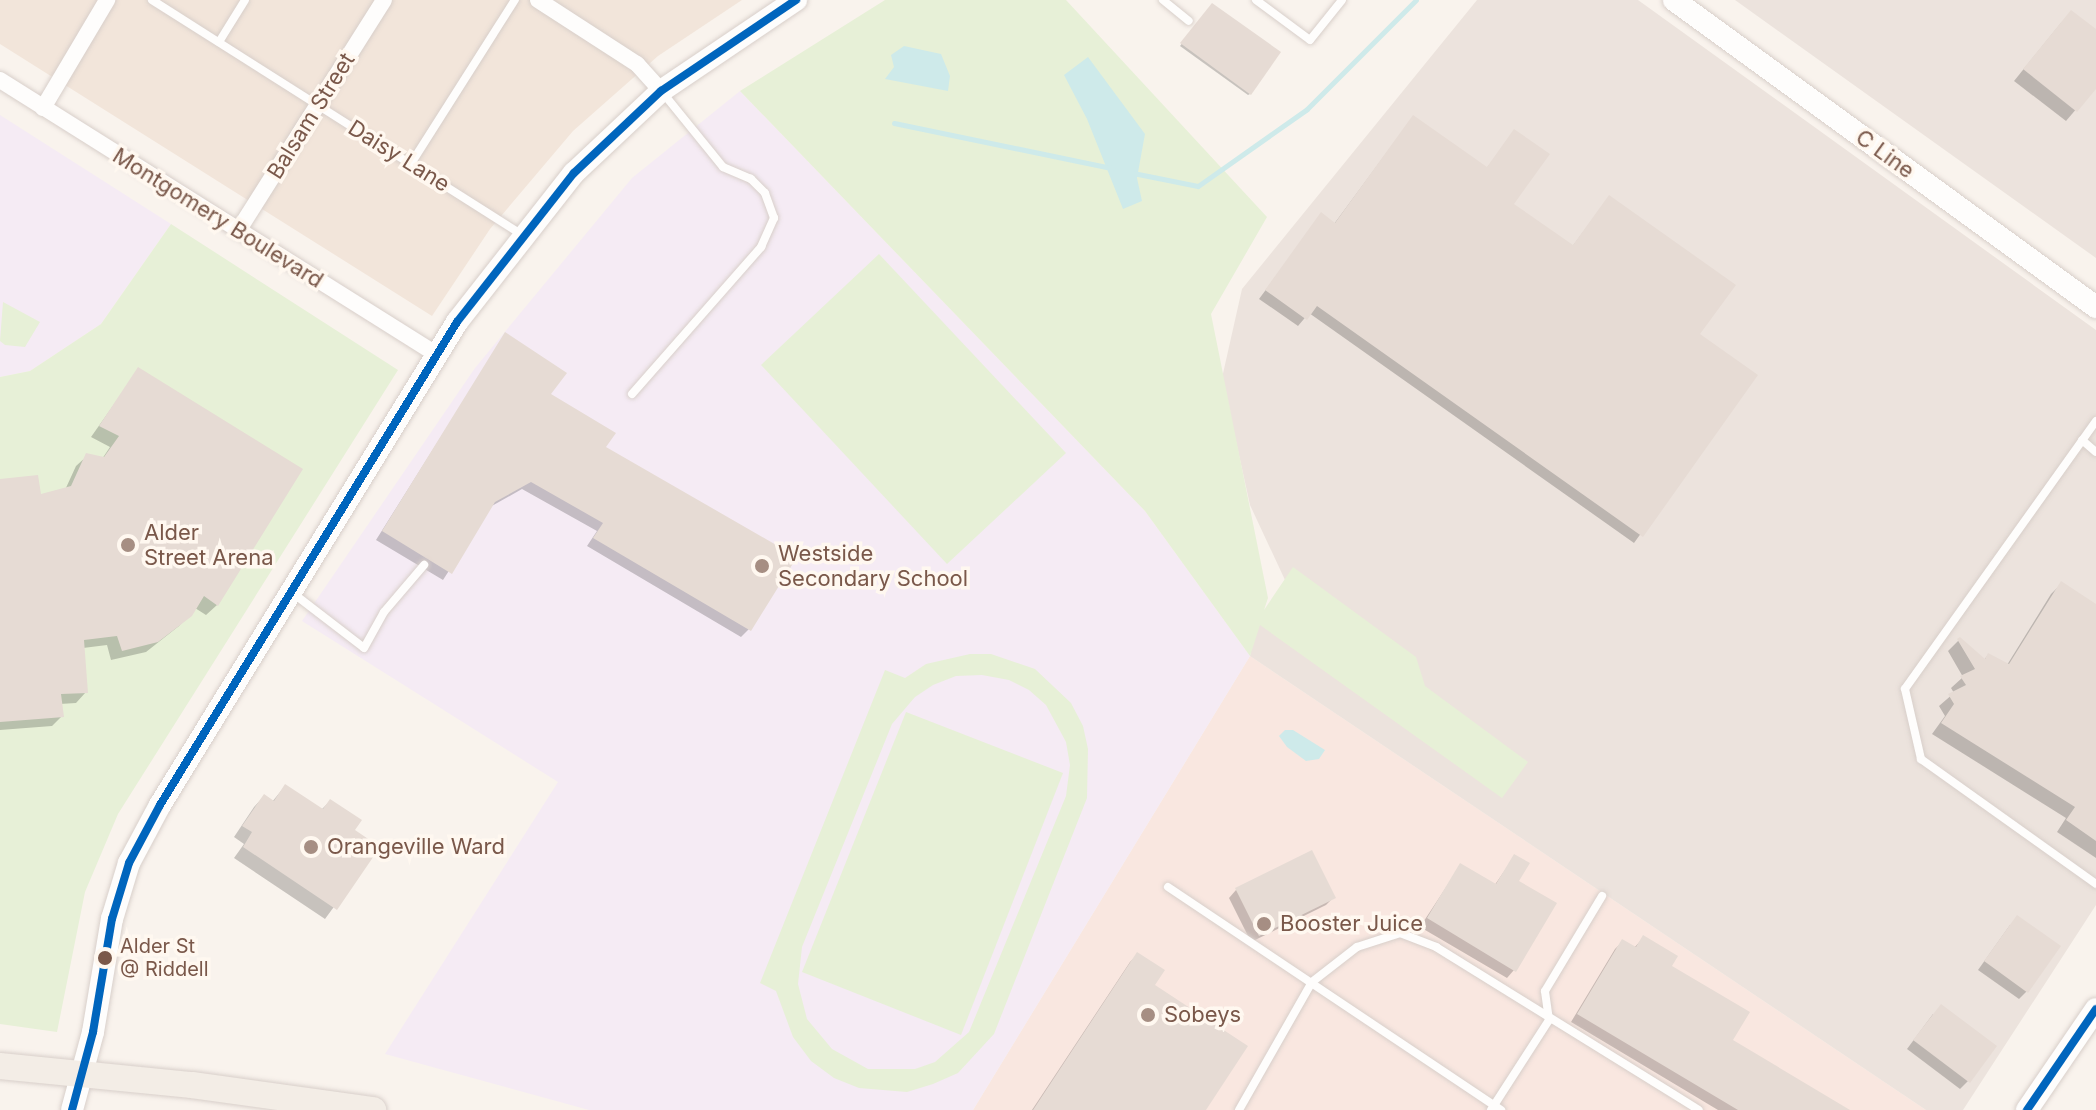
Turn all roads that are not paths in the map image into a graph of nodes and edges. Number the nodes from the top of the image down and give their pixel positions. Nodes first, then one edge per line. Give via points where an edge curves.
1 (107, 0) edge
2 (152, 0) edge
3 (245, 0) edge
4 (384, 0) edge
5 (515, 0) edge
6 (538, 0) edge
7 (796, 0) edge
8 (1163, 0) edge
9 (1256, 0) edge
10 (1342, 0) edge
11 (1674, 0) edge
12 (768, 6) edge
13 (1189, 21) dead end
14 (219, 42) junction
15 (0, 80) edge
16 (661, 91) junction
17 (318, 106) junction
18 (43, 108) junction
19 (412, 162) junction
20 (238, 231) junction
21 (524, 237) junction
22 (2096, 307) edge
23 (436, 354) junction
24 (632, 394) dead end
25 (2096, 421) edge
26 (2082, 440) junction
27 (2096, 452) edge
28 (424, 565) dead end
29 (290, 591) junction
30 (2096, 884) edge
31 (1168, 887) dead end
32 (1602, 896) dead end
33 (1312, 982) junction
34 (2096, 1009) edge
35 (1549, 1020) junction
36 (0, 1066) edge
37 (81, 1074) junction
38 (1495, 1108) edge
39 (72, 1110) edge
40 (373, 1110) edge
41 (1239, 1110) edge
42 (1699, 1110) edge
43 (2027, 1110) edge

1 - 18 street
2 - 14 lane, Daisy Lane
3 - 14 lane
4 - 17 street, Balsam Street
5 - 19 lane
6 - 16 street via 637,64
7 - 12 street
8 - 13 lane
9 - 10 lane via 1310,40
11 - 22 street, C Line
12 - 16 street
14 - 17 lane, Daisy Lane
15 - 18 street, Montgomery Boulevard
16 - 21 street via 574,173
16 - 24 lane via 723,167 751,179 765,193 774,218 761,247
17 - 19 lane, Daisy Lane
17 - 20 street, Balsam Street
18 - 20 street, Montgomery Boulevard
19 - 21 lane, Daisy Lane
20 - 23 street, Montgomery Boulevard
21 - 23 street
23 - 29 street
25 - 26 lane
26 - 27 lane
26 - 30 lane via 1905,689 1921,759
28 - 29 lane via 384,612 364,648
29 - 37 street via 129,863 112,919
31 - 33 lane
32 - 35 lane via 1545,991
33 - 35 lane via 1357,947 1400,933 1436,947
33 - 38 lane
33 - 41 lane
34 - 43 street
35 - 38 lane
35 - 42 lane
36 - 37 main road
37 - 39 street
37 - 40 main road

